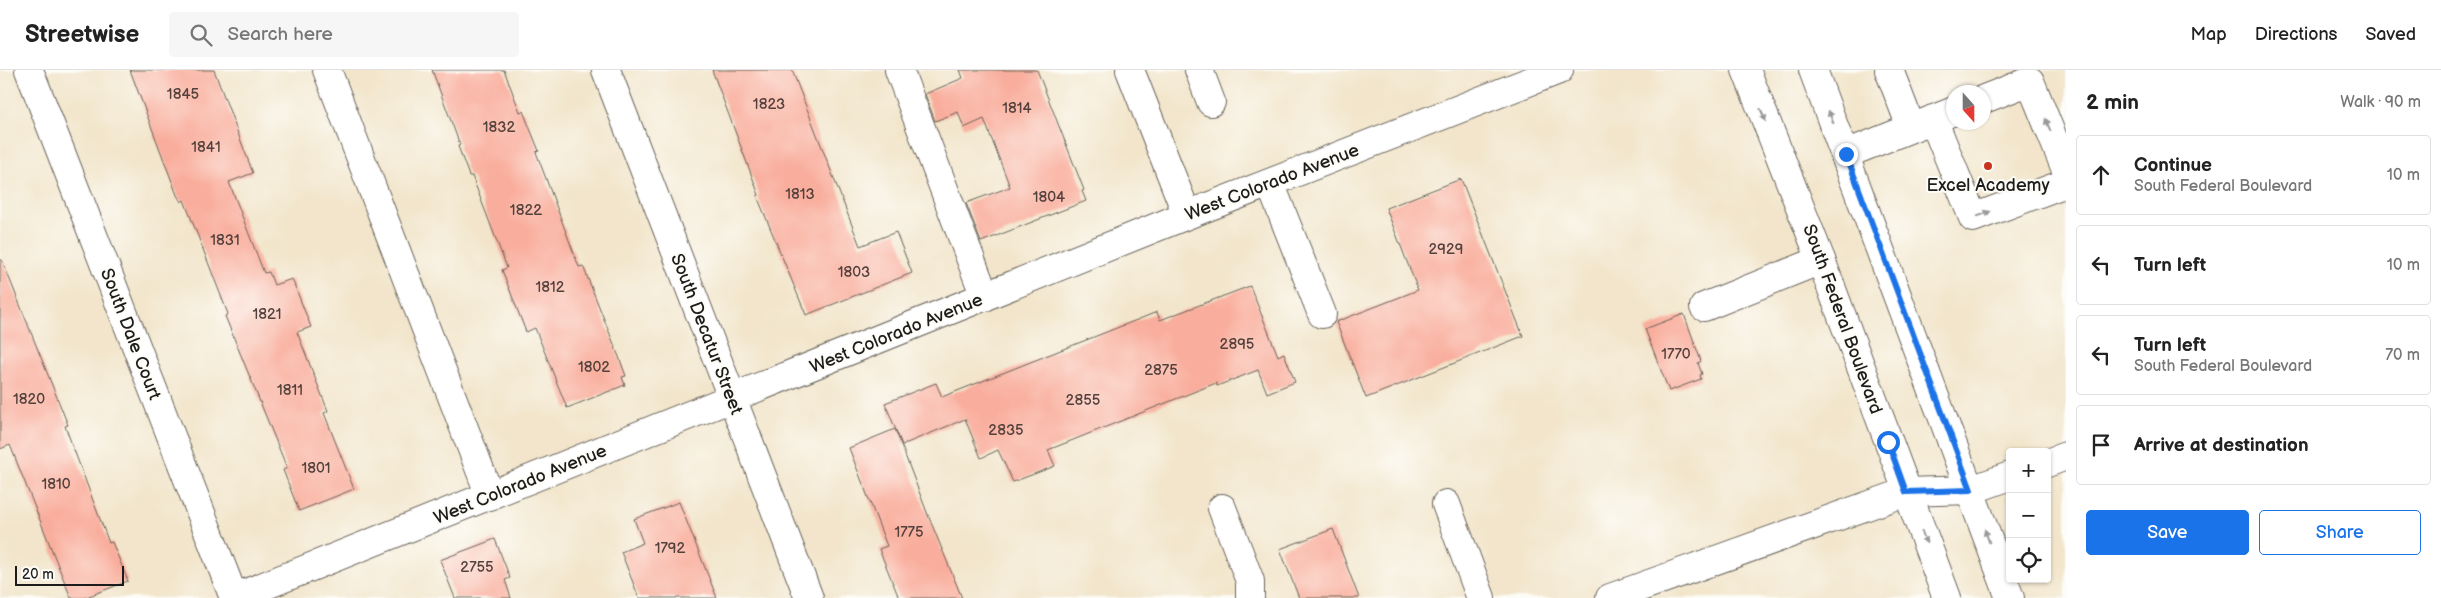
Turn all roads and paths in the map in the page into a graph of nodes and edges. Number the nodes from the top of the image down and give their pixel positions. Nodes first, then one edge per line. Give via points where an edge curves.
1 (29, 70) edge
2 (327, 70) edge
3 (606, 70) edge
4 (898, 70) edge
5 (1130, 70) edge
6 (1199, 70) edge
7 (1559, 70) edge
8 (1746, 70) edge
9 (1813, 70) edge
10 (1889, 70) edge
11 (1991, 96) edge
12 (1211, 102) dead end
13 (1933, 119) edge
14 (1846, 154) junction
15 (2066, 170) edge
16 (1270, 183) junction
17 (2066, 183) edge
18 (1187, 216) junction
19 (1821, 260) junction
20 (985, 297) junction
21 (1704, 307) dead end
22 (1322, 314) dead end
23 (732, 399) junction
24 (2066, 456) edge
25 (2051, 462) edge
26 (2006, 477) edge
27 (1971, 490) junction
28 (1906, 492) junction
29 (490, 496) junction
30 (1446, 504) dead end
31 (1222, 508) dead end
32 (234, 598) edge
33 (809, 598) edge
34 (1250, 598) edge
35 (1482, 598) edge
36 (1610, 598) edge
37 (1947, 598) edge
38 (2010, 598) edge

1 - 32 street, South Dale Court
2 - 29 street
3 - 23 street, South Decatur Street
4 - 20 street
5 - 18 street
6 - 12 street
7 - 16 street, West Colorado Avenue
8 -> 19 street, South Federal Boulevard
14 -> 9 street
10 - 13 street
15 -> 11 street via 2030,81
13 - 14 street
13 -> 17 street via 1974,218
14 - 27 street
16 - 18 street, West Colorado Avenue
16 - 22 street
18 - 20 street, West Colorado Avenue
19 - 21 street
19 - 28 street, South Federal Boulevard
20 - 23 street, West Colorado Avenue
23 - 29 street, West Colorado Avenue
23 - 33 street, South Decatur Street
24 - 25 street
26 - 27 street
27 - 28 street
38 -> 27 street
28 - 36 street
28 -> 37 street, South Federal Boulevard
29 - 32 street, West Colorado Avenue
30 - 35 street
31 - 34 street via 1250,581

